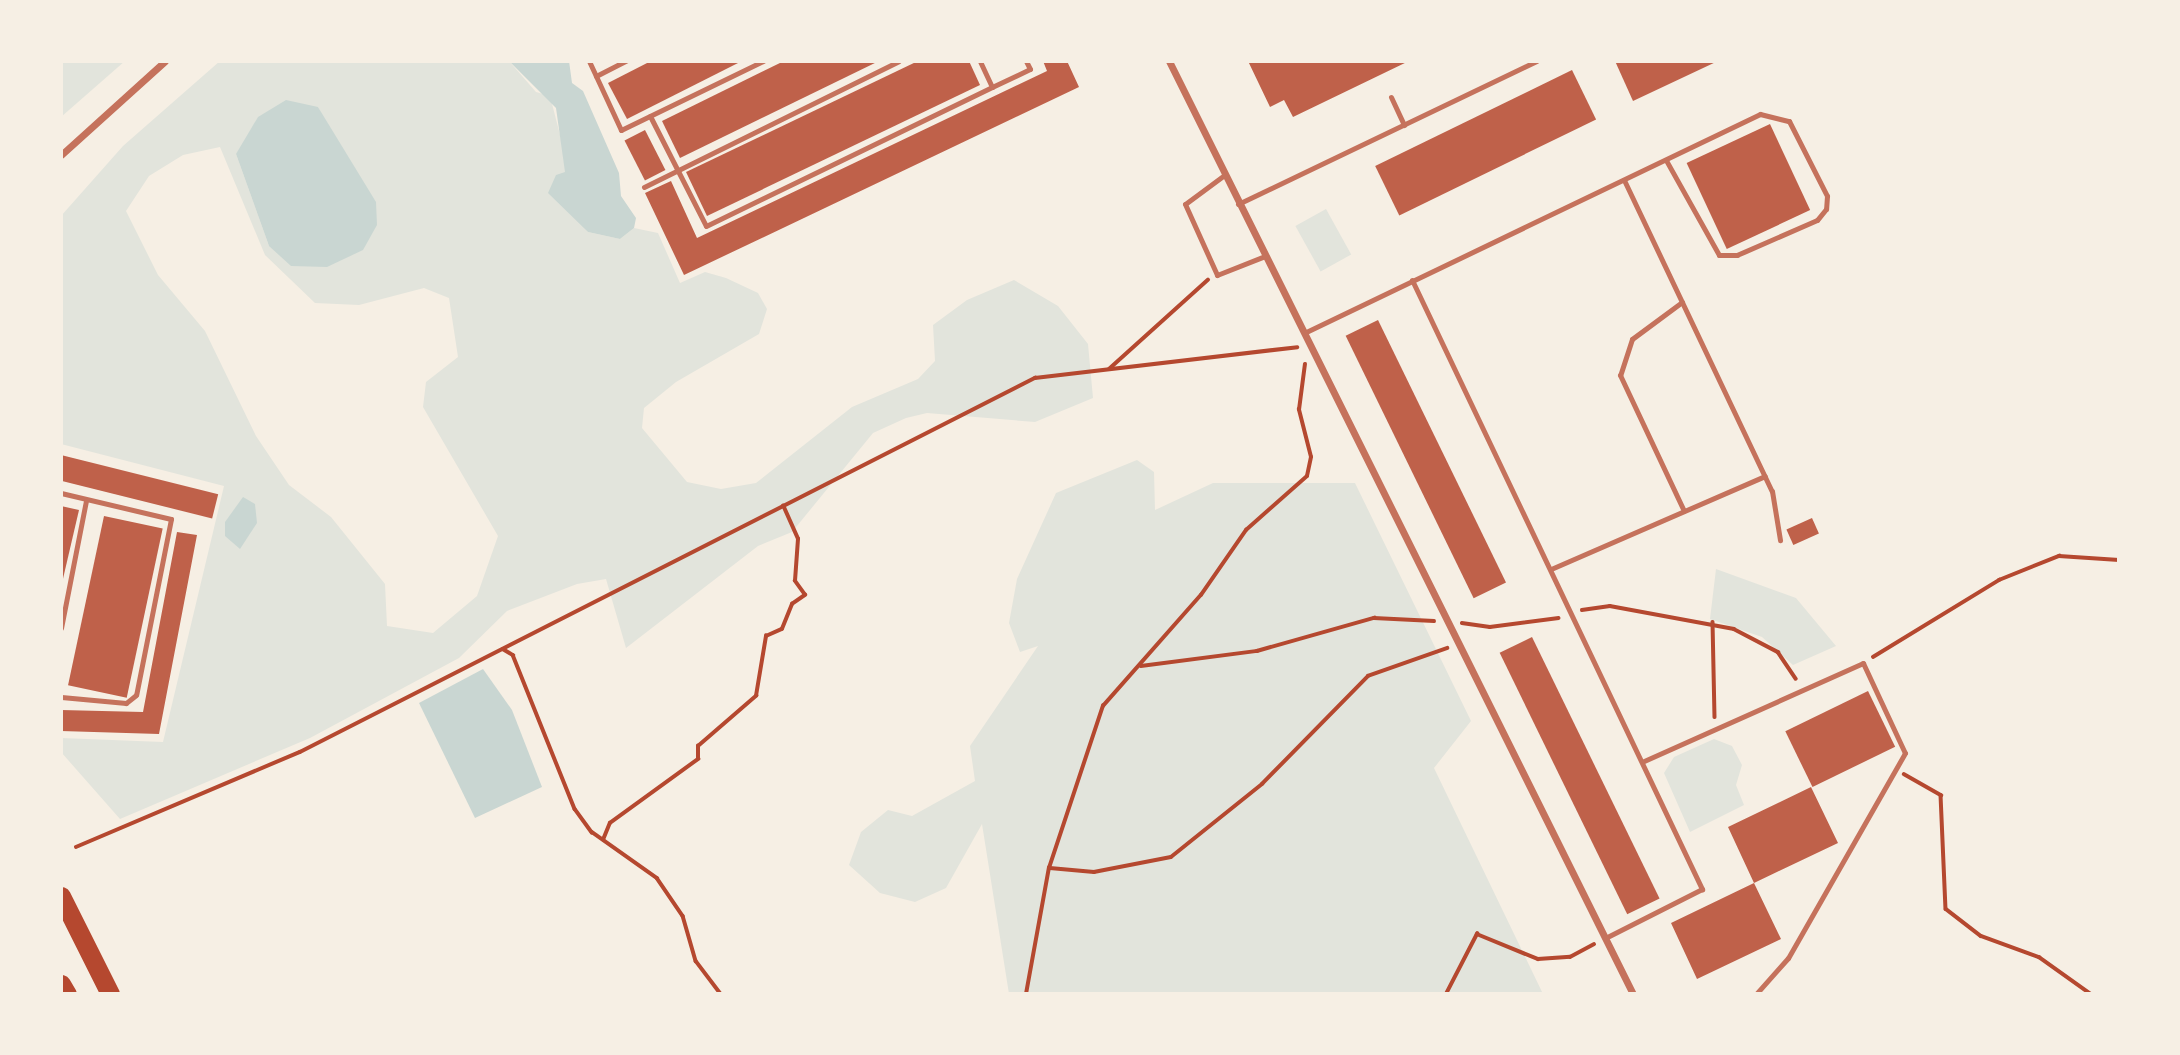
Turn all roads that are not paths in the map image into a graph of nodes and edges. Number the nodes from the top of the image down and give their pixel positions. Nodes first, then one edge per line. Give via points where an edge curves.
1 (165, 61) edge
2 (589, 61) edge
3 (626, 61) edge
4 (762, 61) edge
5 (899, 61) edge
6 (980, 61) edge
7 (1026, 61) edge
8 (1170, 61) edge
9 (1536, 61) edge
10 (1528, 63) edge
11 (596, 76) junction
12 (992, 87) junction
13 (1391, 97) dead end
14 (650, 116) junction
15 (1404, 125) junction
16 (61, 155) edge
17 (1667, 162) junction
18 (676, 169) junction
19 (1223, 176) junction
20 (1624, 180) junction
21 (644, 187) dead end
22 (1238, 205) junction
23 (1265, 256) junction
24 (1412, 281) junction
25 (1682, 302) junction
26 (1304, 333) junction
27 (1765, 477) junction
28 (61, 493) edge
29 (86, 499) junction
30 (1684, 511) junction
31 (1780, 540) dead end
32 (1551, 569) junction
33 (61, 628) edge
34 (61, 697) edge
35 (1644, 761) junction
36 (61, 896) edge
37 (1605, 938) junction
38 (61, 984) edge
39 (66, 994) edge
40 (110, 994) edge
41 (1633, 994) edge
42 (1756, 994) edge

1 - 16 street
2 - 11 lane
3 - 11 lane
4 - 14 lane
5 - 18 lane
6 - 12 lane
7 - 12 lane via 1030,69
8 - 19 street
9 - 10 lane
10 - 15 lane
11 - 14 lane via 621,130
12 - 18 lane via 706,226
13 - 15 lane
14 - 18 lane
15 - 22 lane
17 - 17 lane via 1678,150 1745,118 1779,115 1789,121 1827,196 1826,209 1817,220 1737,255 1718,256
17 - 20 lane
18 - 21 lane
19 - 22 street
19 - 23 lane via 1185,204 1217,275
20 - 24 lane
20 - 25 lane
22 - 23 street
23 - 26 street
24 - 26 lane
24 - 32 lane
25 - 27 lane
25 - 30 lane via 1632,339 1620,375
26 - 37 street
27 - 30 lane
27 - 31 lane
28 - 29 lane
29 - 33 lane
29 - 34 lane via 171,519 136,695 127,703
30 - 32 lane
32 - 35 lane
35 - 37 lane via 1702,889
35 - 42 lane via 1863,663 1905,753 1788,958
36 - 40 highway
37 - 41 street
38 - 39 highway

